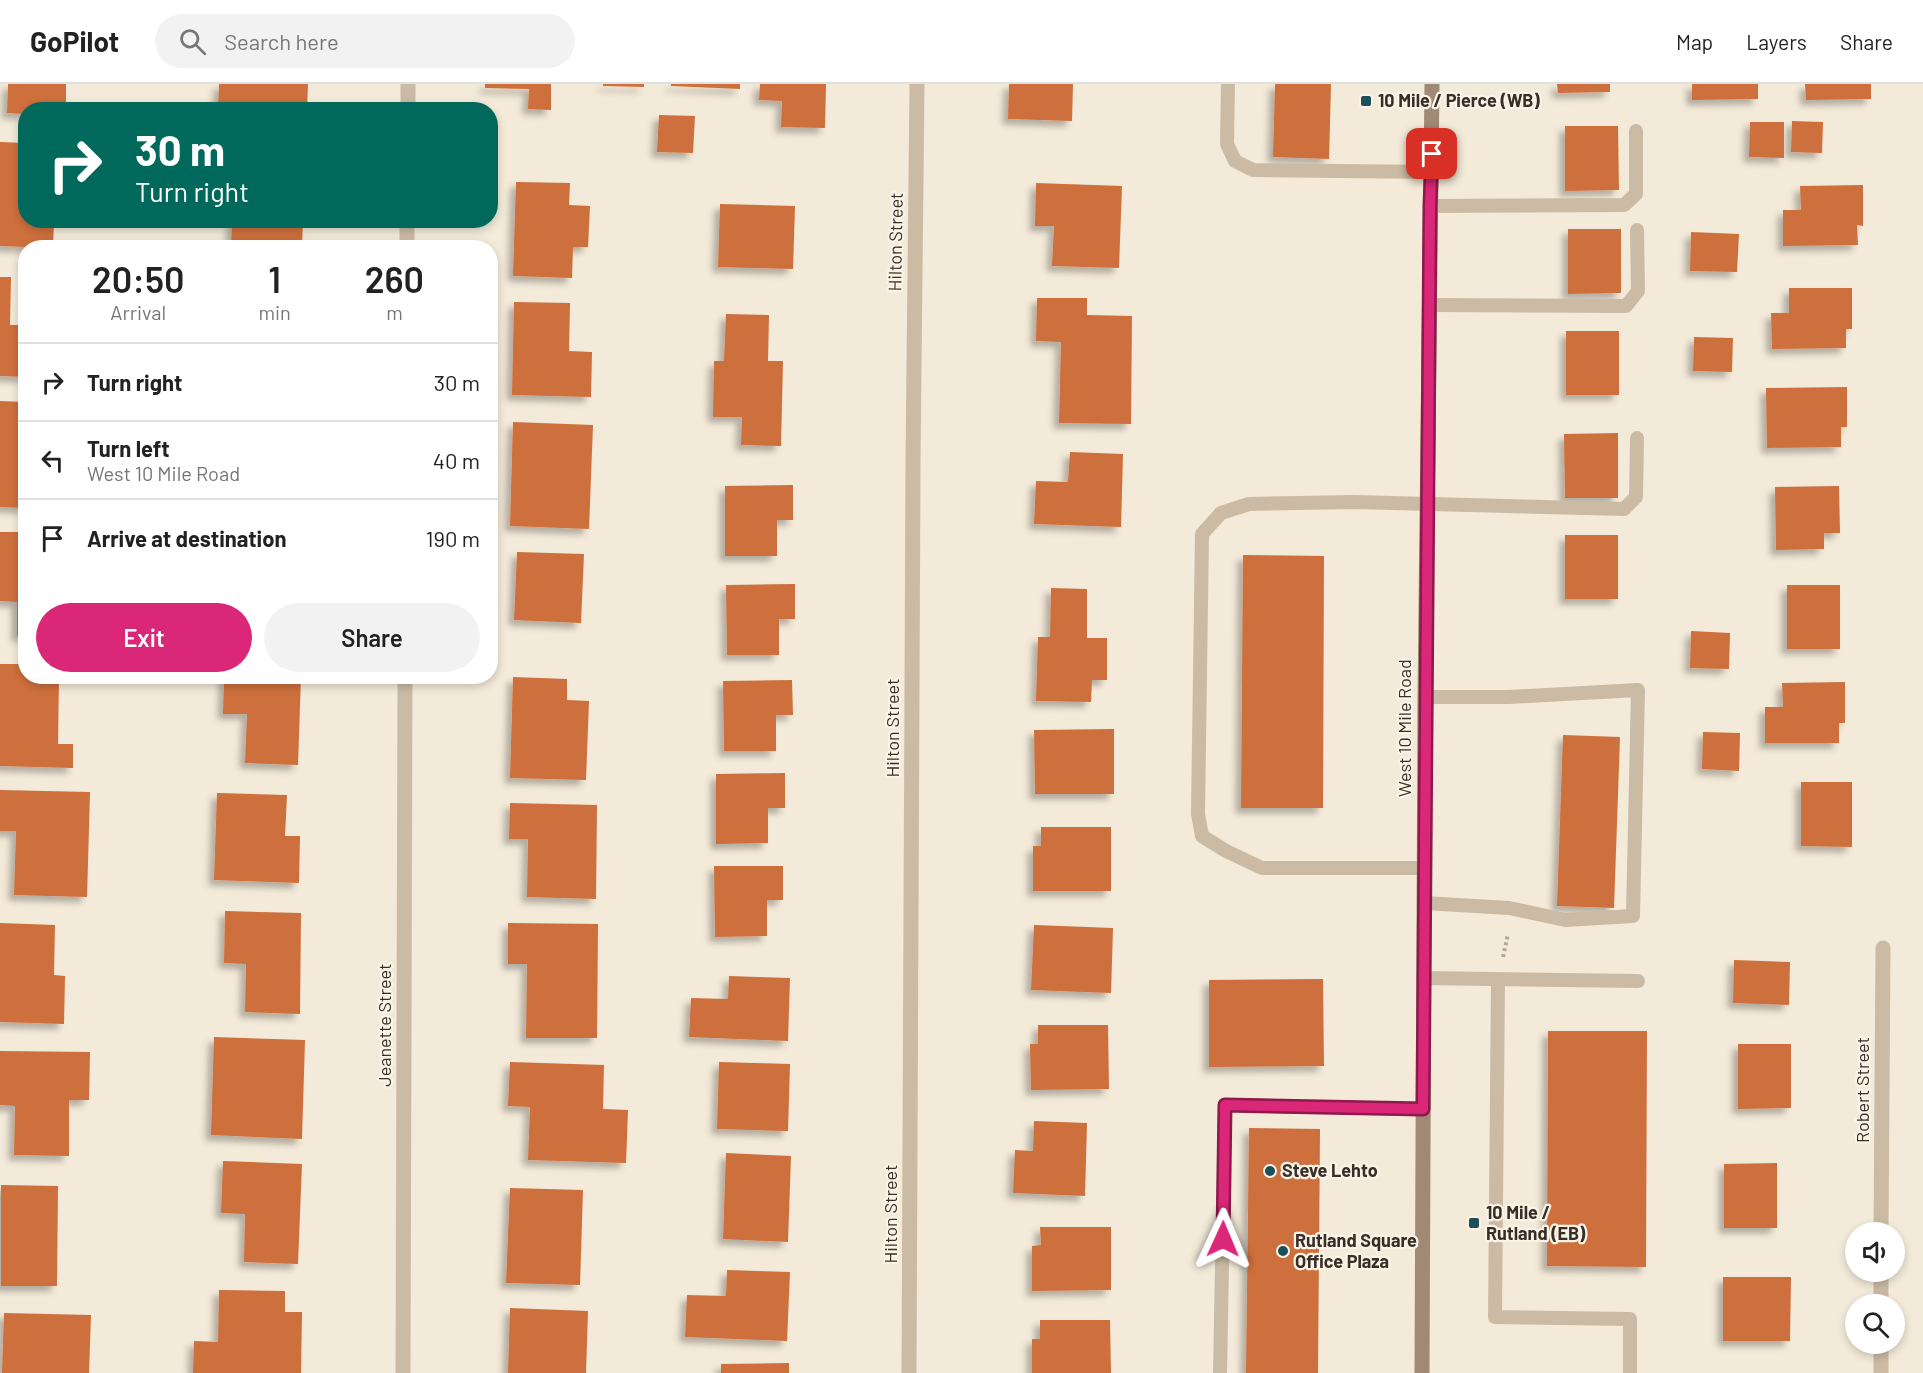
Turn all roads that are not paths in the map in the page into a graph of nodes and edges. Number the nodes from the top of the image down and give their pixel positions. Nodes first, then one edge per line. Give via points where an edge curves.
1 (408, 84) edge
2 (917, 84) edge
3 (1228, 84) edge
4 (1432, 84) edge
5 (408, 102) edge
6 (1636, 131) dead end
7 (1432, 172) junction
8 (1430, 206) junction
9 (1636, 230) dead end
10 (1430, 305) junction
11 (1636, 438) dead end
12 (1428, 504) junction
13 (405, 684) edge
14 (1425, 697) junction
15 (1424, 868) junction
16 (1424, 903) junction
17 (1883, 948) dead end
18 (1423, 978) junction
19 (1498, 980) junction
20 (1638, 981) dead end
21 (1423, 1109) junction
22 (1881, 1222) edge
23 (1881, 1354) edge
24 (403, 1373) edge
25 (909, 1373) edge
26 (1220, 1373) edge
27 (1422, 1373) edge
28 (1630, 1373) edge
29 (1881, 1373) edge

1 - 5 street
2 - 25 street, Hilton Street
3 - 7 lane via 1227,144 1235,161 1253,170
4 - 7 main road, West 10 Mile Road
6 - 8 lane via 1636,194 1624,206
7 - 8 main road, West 10 Mile Road
8 - 10 main road, West 10 Mile Road
9 - 10 lane via 1638,291 1626,306
10 - 12 main road, West 10 Mile Road
11 - 12 lane via 1636,497 1624,509
12 - 14 main road, West 10 Mile Road
12 - 15 lane via 1249,504 1221,513 1202,534 1198,814 1202,836 1262,868
13 - 24 street, Jeanette Street
14 - 15 main road, West 10 Mile Road
14 - 16 lane via 1638,690 1633,916 1565,920 1509,908
15 - 16 main road, West 10 Mile Road
16 - 18 main road, West 10 Mile Road
17 - 22 street, Robert Street
18 - 19 lane
18 - 21 main road, West 10 Mile Road
19 - 20 lane
19 - 28 lane via 1495,1317 1630,1319
21 - 26 lane via 1225,1105
21 - 27 main road, West 10 Mile Road
23 - 29 street

